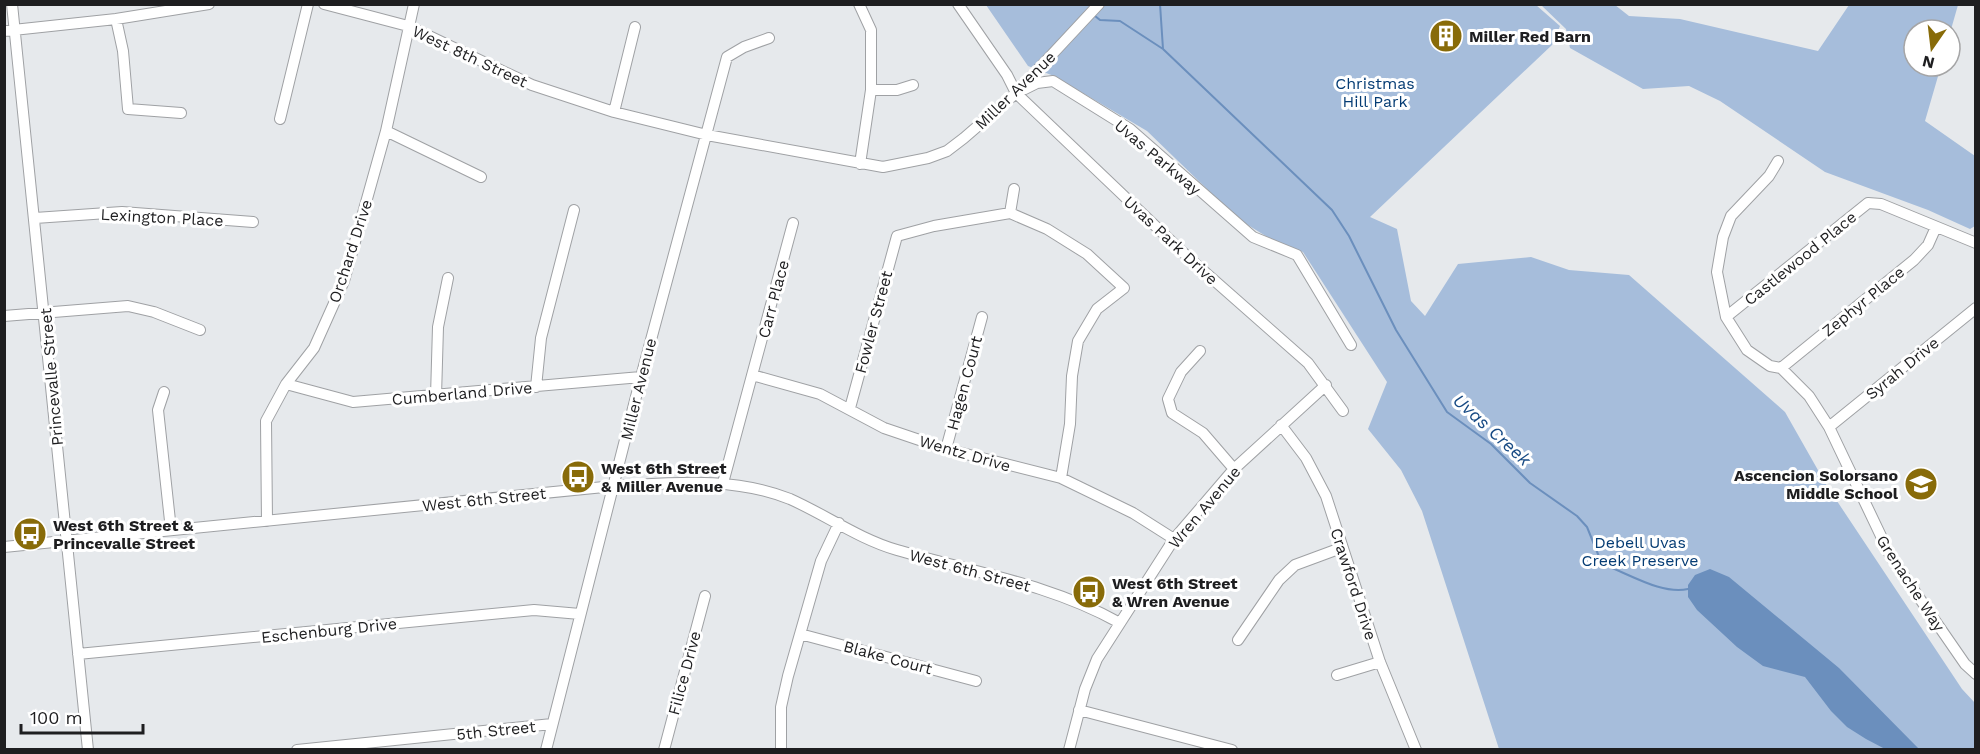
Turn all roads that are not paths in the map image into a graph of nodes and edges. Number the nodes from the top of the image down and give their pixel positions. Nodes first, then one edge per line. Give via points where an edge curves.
1 (12, 4) edge
2 (209, 4) edge
3 (308, 4) edge
4 (324, 4) edge
5 (414, 4) edge
6 (859, 4) edge
7 (958, 4) edge
8 (1099, 4) edge
9 (116, 19) junction
10 (408, 26) junction
11 (635, 27) dead end
12 (10, 31) edge
13 (769, 38) dead end
14 (914, 85) dead end
15 (872, 90) junction
16 (1016, 93) junction
17 (614, 112) junction
18 (181, 113) dead end
19 (280, 118) dead end
20 (386, 131) junction
21 (707, 135) junction
22 (1778, 161) dead end
23 (860, 164) junction
24 (481, 177) dead end
25 (1014, 189) dead end
26 (574, 210) dead end
27 (1010, 213) junction
28 (35, 218) junction
29 (253, 222) dead end
30 (793, 223) dead end
31 (1936, 227) junction
32 (1976, 243) edge
33 (448, 278) dead end
34 (1976, 308) edge
35 (45, 313) junction
36 (4, 316) edge
37 (982, 317) dead end
38 (1726, 317) junction
39 (200, 330) dead end
40 (1351, 345) dead end
41 (1200, 351) dead end
42 (1780, 368) junction
43 (752, 375) junction
44 (641, 376) junction
45 (286, 384) junction
46 (1326, 385) junction
47 (536, 387) junction
48 (164, 392) dead end
49 (436, 396) junction
50 (850, 408) junction
51 (1343, 411) dead end
52 (1281, 425) junction
53 (1828, 427) junction
54 (945, 449) junction
55 (1234, 469) junction
56 (1061, 478) junction
57 (723, 483) junction
58 (614, 486) junction
59 (267, 521) junction
60 (839, 523) junction
61 (171, 530) junction
62 (1174, 539) junction
63 (67, 541) junction
64 (4, 547) edge
65 (1341, 548) junction
66 (705, 596) dead end
67 (580, 614) junction
68 (1118, 622) junction
69 (800, 634) junction
70 (1238, 640) dead end
71 (78, 654) junction
72 (1380, 662) junction
73 (1976, 674) edge
74 (1337, 675) dead end
75 (976, 681) dead end
76 (1079, 710) junction
77 (552, 724) junction
78 (88, 750) edge
79 (297, 750) edge
80 (546, 750) edge
81 (664, 750) edge
82 (781, 750) edge
83 (1069, 750) edge
84 (1232, 750) edge
85 (1416, 750) edge

1 - 12 street, Princevalle Street
2 - 9 street
3 - 19 street
4 - 10 street, West 8th Street
5 - 10 street, Orchard Drive
6 - 15 street via 871,30
7 - 16 street
8 - 16 street, Miller Avenue
9 - 12 street
9 - 18 street via 128,109
10 - 17 street, West 8th Street via 532,85
10 - 20 street, Orchard Drive
11 - 17 street
12 - 28 street, Princevalle Street
13 - 21 street via 728,57
14 - 15 street
15 - 23 street
16 - 23 street, Miller Avenue via 947,150 904,164
16 - 40 street, Uvas Parkway via 1037,83 1053,81 1130,129 1253,237 1297,255
16 - 46 street, Uvas Park Drive via 1190,259 1308,363
17 - 21 street, Miller Avenue
20 - 24 street
20 - 45 street, Orchard Drive via 344,281 314,348
21 - 23 street, Miller Avenue
21 - 44 street, Miller Avenue
22 - 38 street, Grenache Way via 1731,216 1723,237 1717,272
25 - 27 street
26 - 47 street via 541,338
27 - 50 street, Fowler Street via 897,236
27 - 56 street via 1047,229 1087,254 1124,288 1097,309 1078,341
28 - 29 street, Lexington Place via 123,212
28 - 35 street, Princevalle Street
30 - 43 street, Carr Place
31 - 32 street, Castlewood Place
31 - 38 street, Castlewood Place via 1881,204 1868,203
31 - 42 street, Zephyr Place via 1928,245 1914,260
33 - 49 street via 438,327
34 - 53 street, Syrah Drive
35 - 36 street
35 - 39 street via 128,306
35 - 63 street, Princevalle Street
37 - 54 street, Hagen Court
38 - 42 street, Grenache Way via 1748,350 1770,366
41 - 55 street via 1182,372 1168,399 1173,412 1203,433
42 - 53 street, Grenache Way via 1809,396
43 - 50 street, Wentz Drive via 820,394
43 - 57 street, Carr Place
44 - 47 street, Cumberland Drive
44 - 58 street, Miller Avenue
45 - 49 street, Cumberland Drive via 354,402
45 - 59 street, Orchard Drive via 266,422
46 - 51 street, Uvas Park Drive
46 - 52 street, Wren Avenue
47 - 49 street, Cumberland Drive
48 - 61 street via 158,410
50 - 54 street, Wentz Drive via 884,428
52 - 55 street, Wren Avenue
52 - 65 street, Crawford Drive via 1306,458 1326,496
53 - 73 street, Grenache Way via 1891,557 1965,664
54 - 56 street, Wentz Drive
55 - 62 street, Wren Avenue
56 - 62 street, Wentz Drive via 1133,513
57 - 58 street, West 6th Street
57 - 60 street, West 6th Street via 787,498
58 - 59 street, West 6th Street
58 - 67 street, Miller Avenue
59 - 61 street, West 6th Street
60 - 68 street, West 6th Street via 888,548 1063,595
60 - 69 street via 824,552
61 - 63 street, West 6th Street
62 - 68 street, Wren Avenue
63 - 64 street, West 6th Street
63 - 71 street, Princevalle Street
65 - 70 street via 1295,565 1279,580
65 - 72 street, Crawford Drive
66 - 81 street, Filice Drive
67 - 71 street, Eschenburg Drive via 534,610
67 - 77 street, Miller Avenue
68 - 76 street, Wren Avenue via 1096,659
69 - 75 street, Blake Court
69 - 82 street via 781,707
71 - 78 street, Princevalle Street
72 - 74 street
72 - 85 street, Crawford Drive
76 - 83 street, Wren Avenue
76 - 84 street
77 - 79 street, 5th Street
77 - 80 street, Miller Avenue

